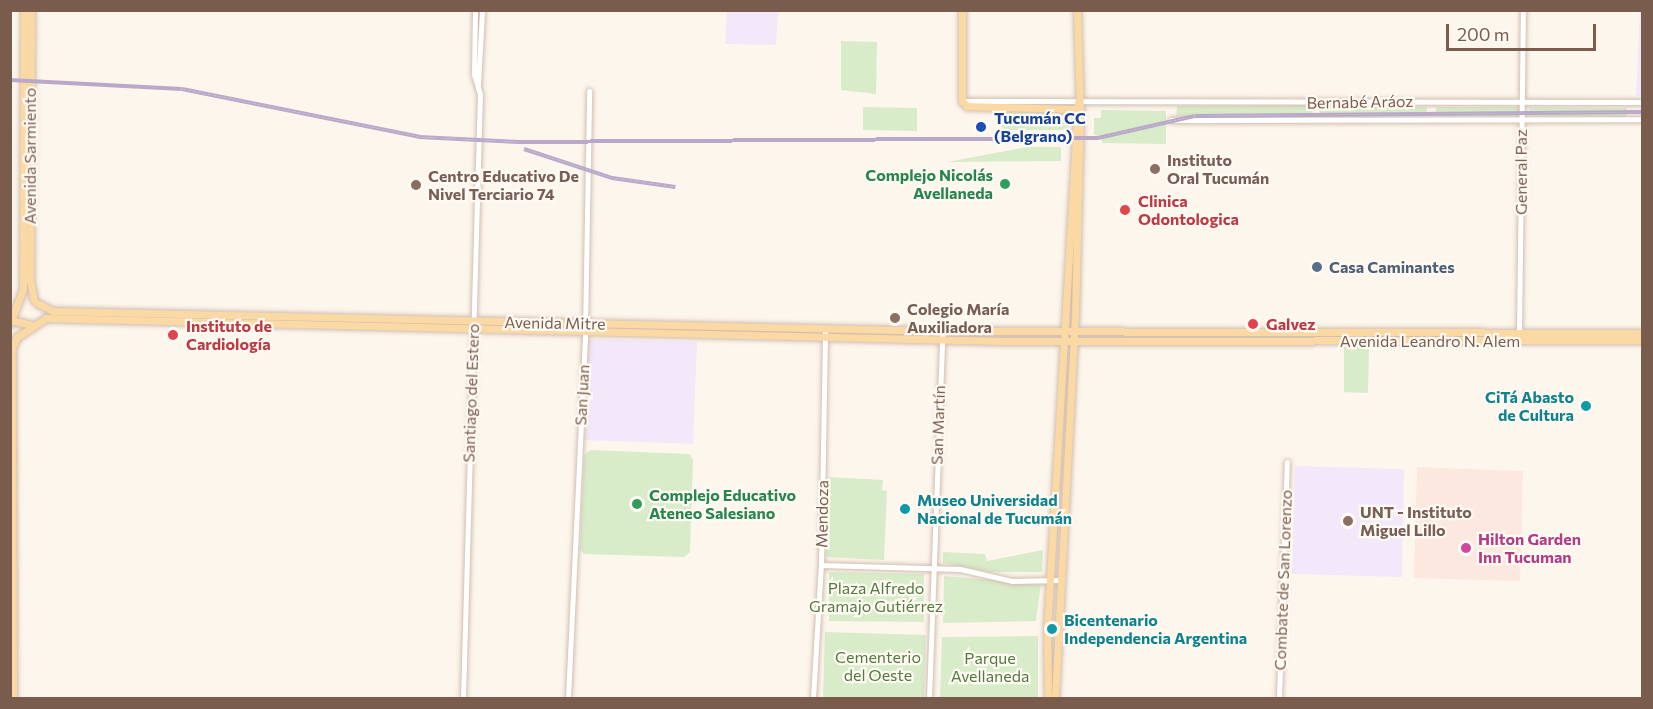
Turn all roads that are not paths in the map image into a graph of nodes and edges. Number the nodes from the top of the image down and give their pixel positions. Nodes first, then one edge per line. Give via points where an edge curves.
1 (24, 10) edge
2 (31, 10) edge
3 (475, 10) edge
4 (482, 10) edge
5 (962, 10) edge
6 (1077, 10) edge
7 (1523, 10) edge
8 (478, 87) junction
9 (589, 91) dead end
10 (1522, 102) junction
11 (1642, 102) edge
12 (1076, 106) junction
13 (1642, 119) edge
14 (1171, 120) dead end
15 (1521, 120) junction
16 (19, 302) junction
17 (35, 302) junction
18 (1071, 317) junction
19 (13, 320) edge
20 (35, 324) junction
21 (473, 325) junction
22 (585, 327) junction
23 (942, 331) junction
24 (1047, 332) junction
25 (824, 333) junction
26 (1071, 333) junction
27 (1087, 333) junction
28 (1519, 333) junction
29 (1642, 333) edge
30 (942, 340) junction
31 (1642, 340) edge
32 (1070, 341) junction
33 (1047, 342) junction
34 (1090, 342) junction
35 (1073, 358) junction
36 (1064, 366) junction
37 (1287, 462) dead end
38 (821, 566) junction
39 (934, 568) junction
40 (1056, 580) junction
41 (13, 699) edge
42 (463, 699) edge
43 (568, 699) edge
44 (813, 699) edge
45 (929, 699) edge
46 (1048, 699) edge
47 (1055, 699) edge
48 (1279, 699) edge

1 - 16 main road, Avenida Sarmiento via 23,279
2 - 17 main road, Avenida Sarmiento via 30,286
3 - 8 street, Santiago del Estero
4 - 8 street, Santiago del Estero
5 - 12 main road via 962,101 971,107
6 - 12 main road
7 - 10 street, General Paz
8 - 21 street, Santiago del Estero
9 - 22 street, San Juan
10 - 11 street, Bernabé Aráoz
10 - 12 street, Bernabé Aráoz
10 - 15 street, General Paz
12 - 18 main road
13 - 15 street, Bernabé Aráoz
14 - 15 street, Bernabé Aráoz
15 - 28 street, General Paz
16 - 17 main road
16 - 19 main road, Avenida Sarmiento
17 - 20 main road, Avenida Sarmiento via 41,315
17 - 21 main road, Avenida Mitre via 53,311
18 - 24 main road
18 - 26 main road
18 - 27 main road
19 - 20 main road, Avenida Mitre
20 - 21 main road, Avenida Mitre via 52,318
20 - 41 main road via 12,348
21 - 22 main road, Avenida Mitre
21 - 42 street, Santiago del Estero
22 - 25 main road, Avenida Mitre
22 - 43 street, San Juan
23 - 24 main road, Avenida Mitre
23 - 25 main road, Avenida Mitre
23 - 30 street, San Martín
24 - 26 main road, Avenida Mitre
25 - 30 main road, Avenida Mitre
25 - 38 street, Mendoza
26 - 27 main road, Avenida Leandro N. Alem
26 - 32 main road
27 - 28 main road, Avenida Leandro N. Alem
28 - 29 main road, Avenida Leandro N. Alem
30 - 33 main road, Avenida Mitre
30 - 39 street, San Martín
31 - 34 main road, Avenida Leandro N. Alem
32 - 33 main road, Avenida Mitre
32 - 34 main road, Avenida Leandro N. Alem
32 - 35 main road
32 - 36 main road
33 - 36 main road via 1060,346
34 - 35 main road via 1079,345
35 - 40 main road
36 - 40 main road
37 - 48 street, Combate de San Lorenzo
38 - 39 street
38 - 44 street, Mendoza
39 - 40 street via 971,570 1012,581
39 - 45 street, San Martín
40 - 46 main road
40 - 47 main road

